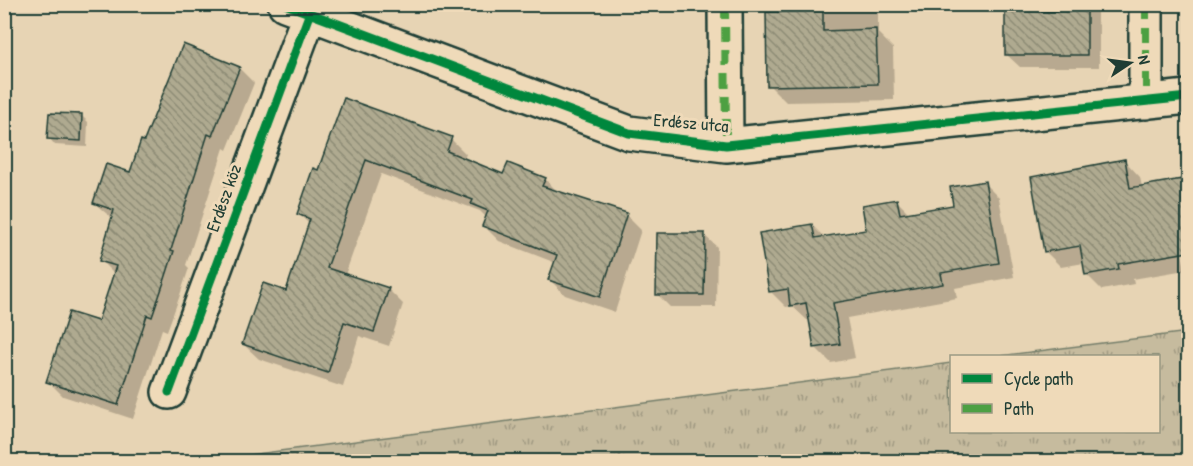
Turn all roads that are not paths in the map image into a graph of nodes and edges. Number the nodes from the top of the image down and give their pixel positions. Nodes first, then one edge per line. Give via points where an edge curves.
1 (725, 4) edge
2 (1146, 4) edge
3 (297, 10) edge
4 (1188, 97) edge
5 (1146, 102) junction
6 (726, 145) junction
7 (169, 392) dead end

1 - 6 street
2 - 5 street
3 - 6 street, Erdész utca via 629,133
3 - 7 street, Erdész köz
4 - 5 street, Erdész utca
5 - 6 street, Erdész utca

